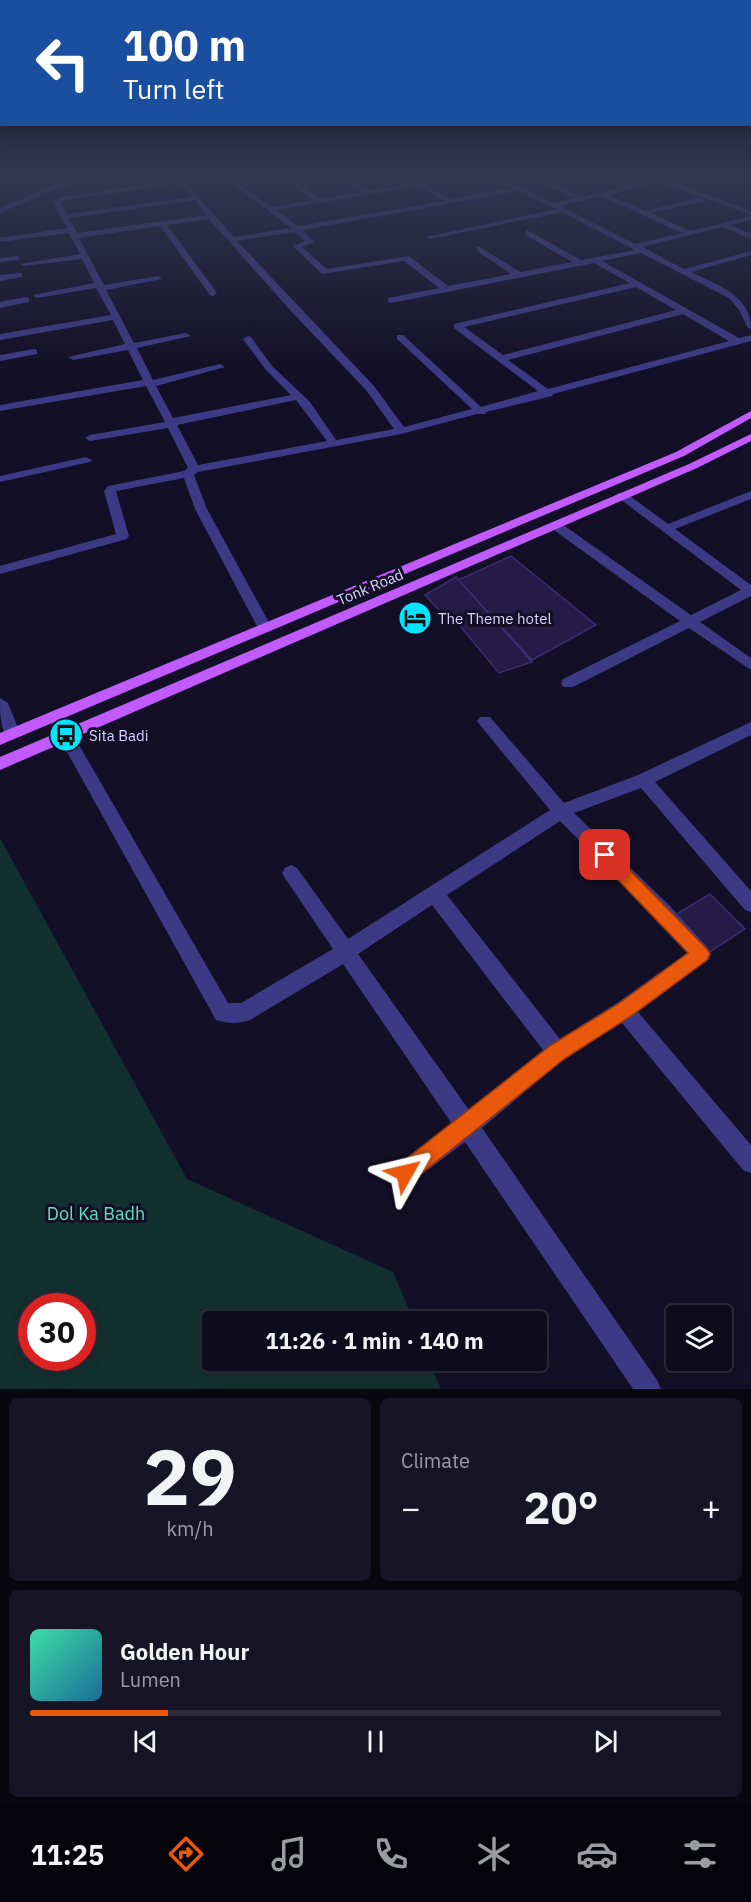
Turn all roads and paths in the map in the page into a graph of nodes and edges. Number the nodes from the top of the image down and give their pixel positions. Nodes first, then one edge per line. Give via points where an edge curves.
1 (77, 241) edge
2 (174, 241) edge
3 (233, 241) edge
4 (309, 241) edge
5 (542, 241) edge
6 (625, 241) edge
7 (663, 241) edge
8 (640, 248) junction
9 (480, 249) dead end
10 (751, 253) edge
11 (85, 255) junction
12 (16, 258) dead end
13 (0, 260) edge
14 (595, 260) junction
15 (580, 263) junction
16 (24, 264) dead end
17 (685, 271) junction
18 (19, 275) dead end
19 (518, 275) junction
20 (0, 279) edge
21 (158, 279) dead end
22 (638, 284) junction
23 (100, 286) junction
24 (446, 289) junction
25 (213, 293) dead end
26 (37, 295) dead end
27 (26, 300) dead end
28 (391, 300) dead end
29 (0, 305) edge
30 (684, 311) junction
31 (115, 317) junction
32 (751, 326) edge
33 (186, 336) dead end
34 (0, 337) edge
35 (400, 337) dead end
36 (248, 339) dead end
37 (751, 339) edge
38 (738, 342) junction
39 (130, 346) junction
40 (34, 352) dead end
41 (73, 357) dead end
42 (0, 358) edge
43 (500, 359) junction
44 (220, 368) dead end
45 (150, 383) junction
46 (548, 394) junction
47 (298, 397) junction
48 (0, 408) edge
49 (481, 412) junction
50 (751, 414) edge
51 (171, 423) junction
52 (401, 431) junction
53 (751, 437) edge
54 (90, 438) dead end
55 (334, 444) junction
56 (86, 460) dead end
57 (191, 471) junction
58 (0, 479) edge
59 (751, 495) edge
60 (622, 496) junction
61 (555, 525) junction
62 (669, 528) junction
63 (0, 570) edge
64 (751, 591) edge
65 (690, 620) junction
66 (265, 628) junction
67 (751, 665) edge
68 (568, 683) dead end
69 (0, 703) edge
70 (55, 716) junction
71 (485, 721) dead end
72 (751, 728) edge
73 (66, 735) junction
74 (6, 736) edge
75 (0, 764) edge
76 (644, 780) junction
77 (561, 811) junction
78 (291, 873) dead end
79 (434, 893) junction
80 (751, 904) edge
81 (347, 952) junction
82 (624, 1010) junction
83 (558, 1052) junction
84 (467, 1126) junction
85 (751, 1162) edge
86 (405, 1173) dead end
87 (648, 1389) edge

1 - 11 street
2 - 25 street
3 - 52 street via 370,388
4 - 24 street via 297,246 327,272 406,258
5 - 15 street
6 - 8 street
7 - 8 street
8 - 14 street
8 - 17 street
9 - 19 street
10 - 17 street
11 - 16 street
11 - 23 street
12 - 13 street
14 - 15 street
14 - 22 street
15 - 19 street
17 - 32 street via 732,296
18 - 20 street
19 - 24 street
21 - 23 street
22 - 30 street
22 - 43 street via 457,326
23 - 26 street
23 - 31 street
24 - 28 street
27 - 29 street
30 - 38 street
30 - 43 street
31 - 34 street
31 - 39 street
33 - 39 street
35 - 49 street
36 - 47 street via 269,368
37 - 38 street
38 - 46 street
39 - 41 street
39 - 45 street
40 - 42 street
43 - 46 street
44 - 45 street
45 - 48 street
45 - 51 street
46 - 49 street
47 - 51 street
47 - 55 street
49 - 52 street
50 - 66 main road, Tonk Road via 680,454
51 - 54 street
51 - 57 street
52 - 55 street
53 - 60 main road, Tonk Road
55 - 57 street
56 - 58 street
57 - 63 street via 112,488 123,536
57 - 66 street via 201,509
59 - 62 street
60 - 61 main road, Tonk Road
60 - 62 street
61 - 65 street
61 - 73 main road, Tonk Road
62 - 64 street
64 - 65 street
65 - 67 street
65 - 68 street
66 - 70 main road, Tonk Road
69 - 74 street
70 - 73 street
70 - 74 main road, Tonk Road
71 - 77 street
72 - 76 street
73 - 75 main road, Tonk Road
73 - 81 street via 223,1013 243,1013
76 - 77 street
76 - 80 street
77 - 79 street
77 - 82 street via 701,954
78 - 81 street
79 - 81 street
79 - 83 street
81 - 84 street
82 - 83 street
82 - 85 street
83 - 84 street
84 - 86 street
84 - 87 street

